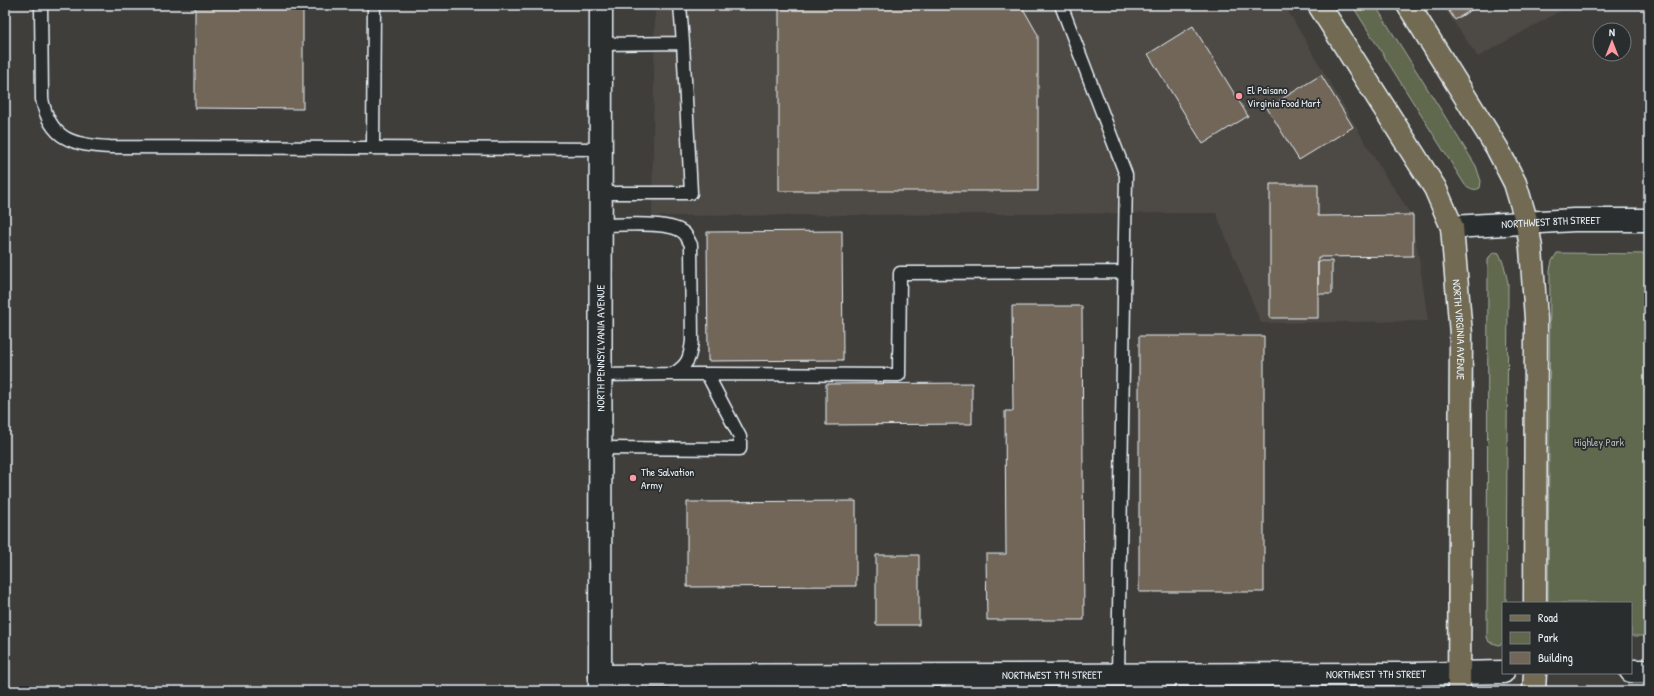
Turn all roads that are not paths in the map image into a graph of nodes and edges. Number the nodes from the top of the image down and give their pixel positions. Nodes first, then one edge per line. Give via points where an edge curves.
1 (42, 5) edge
2 (374, 5) edge
3 (601, 5) edge
4 (680, 5) edge
5 (1061, 5) edge
6 (1319, 5) edge
7 (1408, 5) edge
8 (683, 43) junction
9 (601, 44) junction
10 (373, 148) junction
11 (600, 149) junction
12 (600, 193) junction
13 (1649, 220) edge
14 (1527, 223) junction
15 (600, 225) junction
16 (1452, 227) junction
17 (1124, 272) junction
18 (673, 374) junction
19 (706, 374) junction
20 (600, 375) junction
21 (600, 448) junction
22 (1535, 602) edge
23 (1632, 671) edge
24 (1649, 671) edge
25 (1502, 672) edge
26 (1534, 674) edge
27 (1118, 675) junction
28 (1400, 682) edge
29 (1459, 682) edge
30 (600, 683) edge
31 (1534, 691) edge

1 - 10 lane via 42,99 49,121 56,131 71,141 110,147
2 - 10 lane
3 - 9 street, NORTH PENNSYLVANIA AVENUE
4 - 8 lane
5 - 17 lane via 1126,175
6 - 16 main road, NORTH VIRGINIA AVENUE via 1435,188
7 - 14 main road via 1497,148 1515,184
8 - 9 lane
8 - 12 lane via 691,193
9 - 11 street, NORTH PENNSYLVANIA AVENUE
10 - 11 lane
11 - 12 street, NORTH PENNSYLVANIA AVENUE
12 - 15 street, NORTH PENNSYLVANIA AVENUE
13 - 14 street, NORTHWEST 8TH STREET
14 - 16 street, NORTHWEST 8TH STREET
14 - 22 main road via 1536,319
15 - 18 lane via 676,227 685,233 691,245 690,356 683,368
15 - 20 street, NORTH PENNSYLVANIA AVENUE
16 - 29 main road, NORTH VIRGINIA AVENUE via 1461,334
17 - 19 lane via 900,274 899,375
17 - 27 lane
18 - 19 lane
18 - 20 lane
19 - 21 lane via 740,437 740,449
20 - 21 street, NORTH PENNSYLVANIA AVENUE
21 - 30 street, NORTH PENNSYLVANIA AVENUE
23 - 24 street
25 - 29 street, NORTHWEST 7TH STREET
26 - 31 main road
27 - 28 street, NORTHWEST 7TH STREET
27 - 30 street, NORTHWEST 7TH STREET
28 - 29 street, NORTHWEST 7TH STREET

